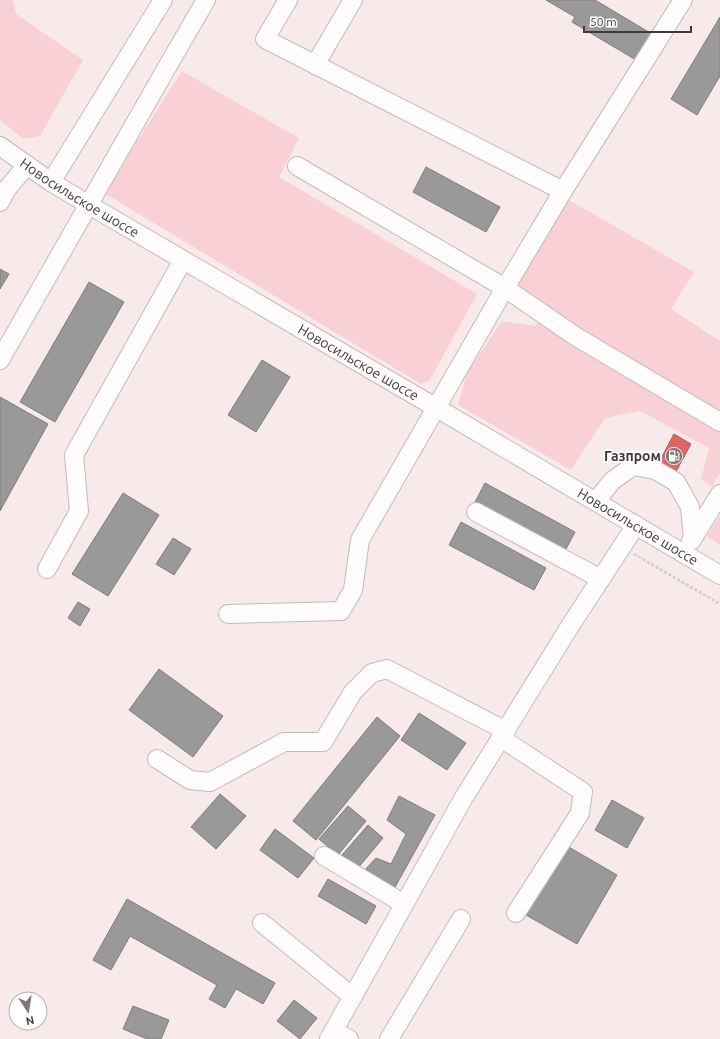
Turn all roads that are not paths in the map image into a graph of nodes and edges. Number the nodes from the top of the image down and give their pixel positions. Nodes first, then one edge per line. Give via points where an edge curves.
1 (163, 0) edge
2 (206, 0) edge
3 (288, 0) edge
4 (353, 0) edge
5 (684, 0) edge
6 (315, 66) junction
7 (0, 146) edge
8 (27, 165) junction
9 (297, 166) dead end
10 (51, 182) junction
11 (563, 191) junction
12 (0, 202) edge
13 (89, 205) junction
14 (183, 260) junction
15 (505, 288) junction
16 (0, 360) edge
17 (435, 407) junction
18 (720, 422) edge
19 (720, 494) edge
20 (596, 501) junction
21 (476, 512) dead end
22 (636, 525) junction
23 (692, 538) junction
24 (683, 553) junction
25 (47, 569) dead end
26 (720, 575) edge
27 (601, 579) junction
28 (228, 614) dead end
29 (503, 734) junction
30 (157, 759) dead end
31 (324, 856) dead end
32 (404, 904) junction
33 (516, 913) dead end
34 (461, 919) dead end
35 (262, 924) dead end
36 (353, 997) junction
37 (337, 1036) edge
38 (389, 1039) edge

1 - 10 street
2 - 13 street
3 - 6 street via 265,39
4 - 6 street
5 - 11 street
6 - 11 street
7 - 8 street, Новосильское шоссе
8 - 10 street, Новосильское шоссе
8 - 12 street via 7,189
9 - 15 street
10 - 13 street, Новосильское шоссе
11 - 15 street
13 - 14 street, Новосильское шоссе
13 - 16 street
14 - 17 street, Новосильское шоссе
14 - 25 street via 74,455 79,511
15 - 17 street
15 - 18 street via 575,336
17 - 20 street, Новосильское шоссе
17 - 28 street via 360,540 353,590 341,611
19 - 23 street
20 - 22 street, Новосильское шоссе
20 - 23 street via 612,481 633,466 655,470 676,482 690,508
21 - 27 street
22 - 24 street, Новосильское шоссе
22 - 27 street
23 - 24 street
24 - 26 street, Новосильское шоссе
27 - 29 street
29 - 30 street via 387,669 372,673 353,692 323,742 284,742 210,782 190,780
29 - 32 street
29 - 33 street via 583,792 580,813
31 - 32 street
32 - 36 street
34 - 38 street
35 - 36 street
36 - 37 street

